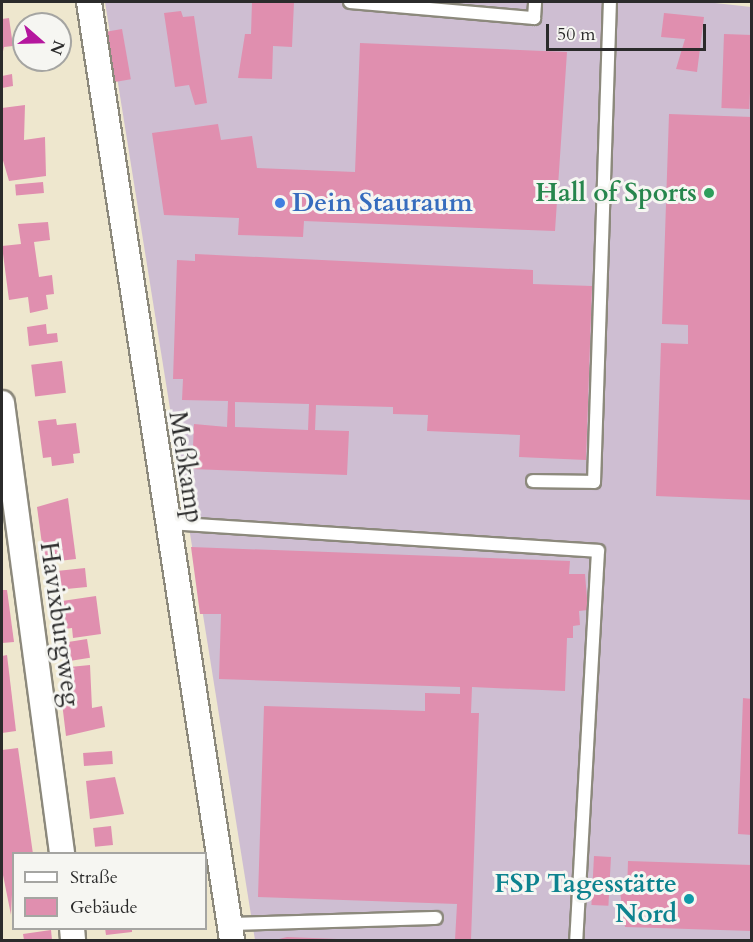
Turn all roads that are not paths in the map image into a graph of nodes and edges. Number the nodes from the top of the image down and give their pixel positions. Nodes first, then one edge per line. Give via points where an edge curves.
1 (89, 2) edge
2 (350, 2) edge
3 (535, 2) edge
4 (610, 2) edge
5 (2, 403) edge
6 (533, 482) dead end
7 (165, 523) junction
8 (62, 852) edge
9 (436, 918) dead end
10 (230, 932) edge
11 (576, 940) edge

1 - 7 street, Meßkamp
2 - 3 lane via 534,18
4 - 6 lane via 594,482
5 - 8 street, Havixburgweg
7 - 10 street, Meßkamp
7 - 11 lane via 598,551
9 - 10 lane

